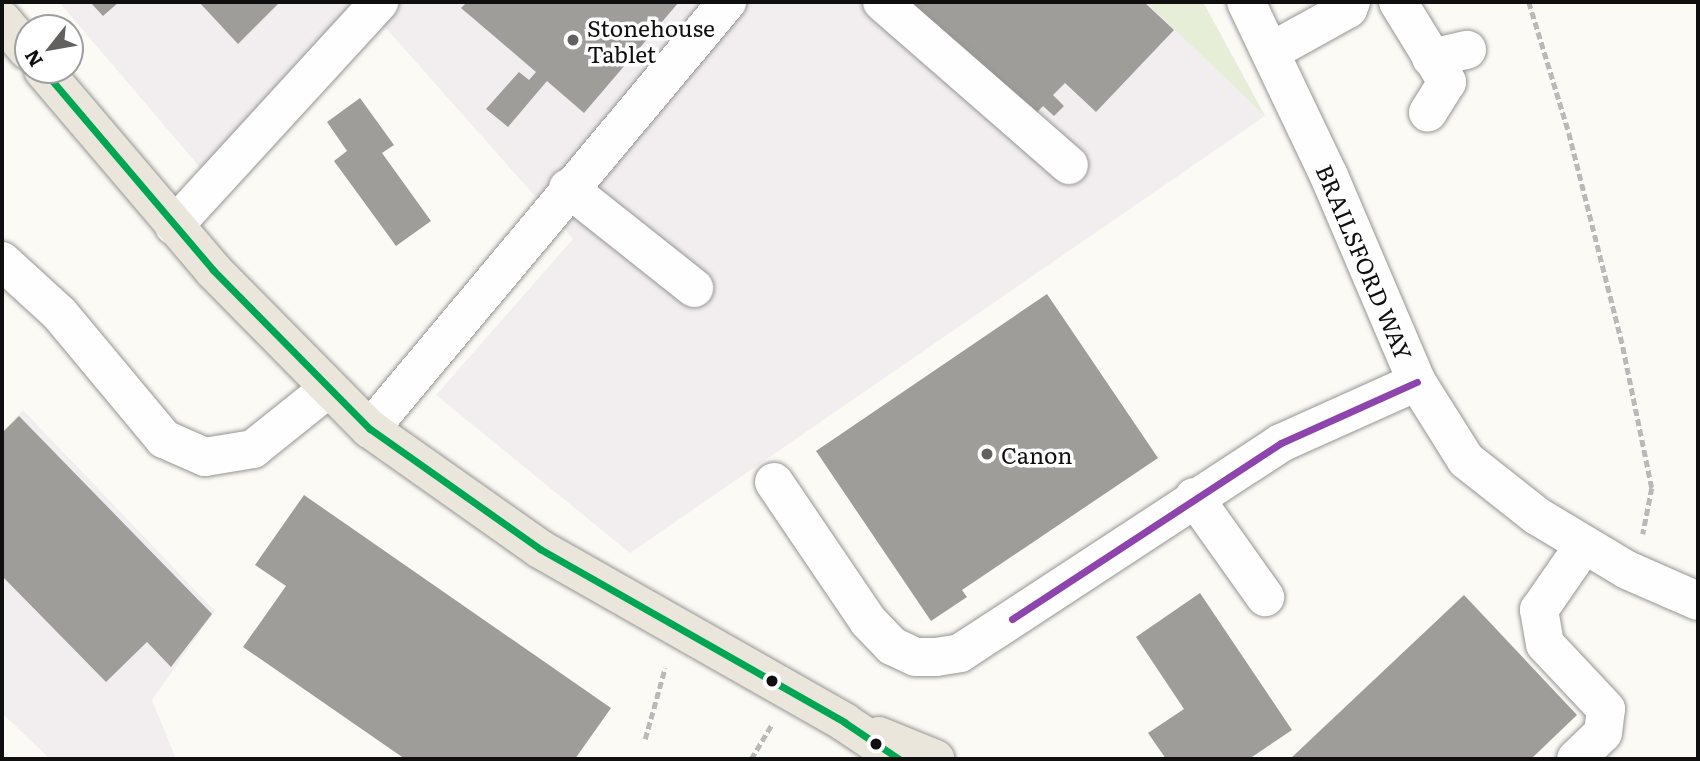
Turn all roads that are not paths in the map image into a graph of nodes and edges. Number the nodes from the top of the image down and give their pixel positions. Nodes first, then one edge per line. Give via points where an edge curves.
1 (379, 2) edge
2 (727, 2) edge
3 (882, 2) edge
4 (1246, 2) edge
5 (1351, 2) edge
6 (1365, 2) edge
7 (1397, 2) edge
8 (2, 20) edge
9 (14, 34) edge
10 (1467, 50) dead end
11 (1272, 51) junction
12 (1430, 58) junction
13 (55, 84) edge
14 (1428, 112) dead end
15 (1069, 165) dead end
16 (568, 188) junction
17 (174, 226) junction
18 (2, 261) edge
19 (694, 288) dead end
20 (1417, 382) junction
21 (328, 390) junction
22 (370, 429) junction
23 (774, 482) dead end
24 (1194, 497) junction
25 (1584, 545) junction
26 (1265, 597) dead end
27 (1698, 601) edge
28 (844, 722) junction
29 (899, 759) edge
30 (935, 759) edge
31 (1576, 759) edge

1 - 17 street
2 - 16 street
3 - 15 street
4 - 11 street, BRAILSFORD WAY
5 - 11 street via 1348,9
6 - 7 street via 1386,8
7 - 12 street via 1416,26
8 - 9 main road
10 - 12 street
11 - 20 street, BRAILSFORD WAY
12 - 14 street via 1447,82
13 - 17 main road
16 - 19 street
16 - 22 street
17 - 21 main road
18 - 21 street via 59,313 163,439 205,457 253,449
20 - 24 street via 1280,443
20 - 25 street, BRAILSFORD WAY via 1466,460 1537,516
21 - 22 main road
22 - 28 main road via 540,549
23 - 24 street via 869,621 892,646 916,657 960,653
24 - 26 street
25 - 27 street, BRAILSFORD WAY
25 - 31 street via 1539,610 1545,644 1605,709 1603,733
28 - 29 main road
28 - 30 main road

